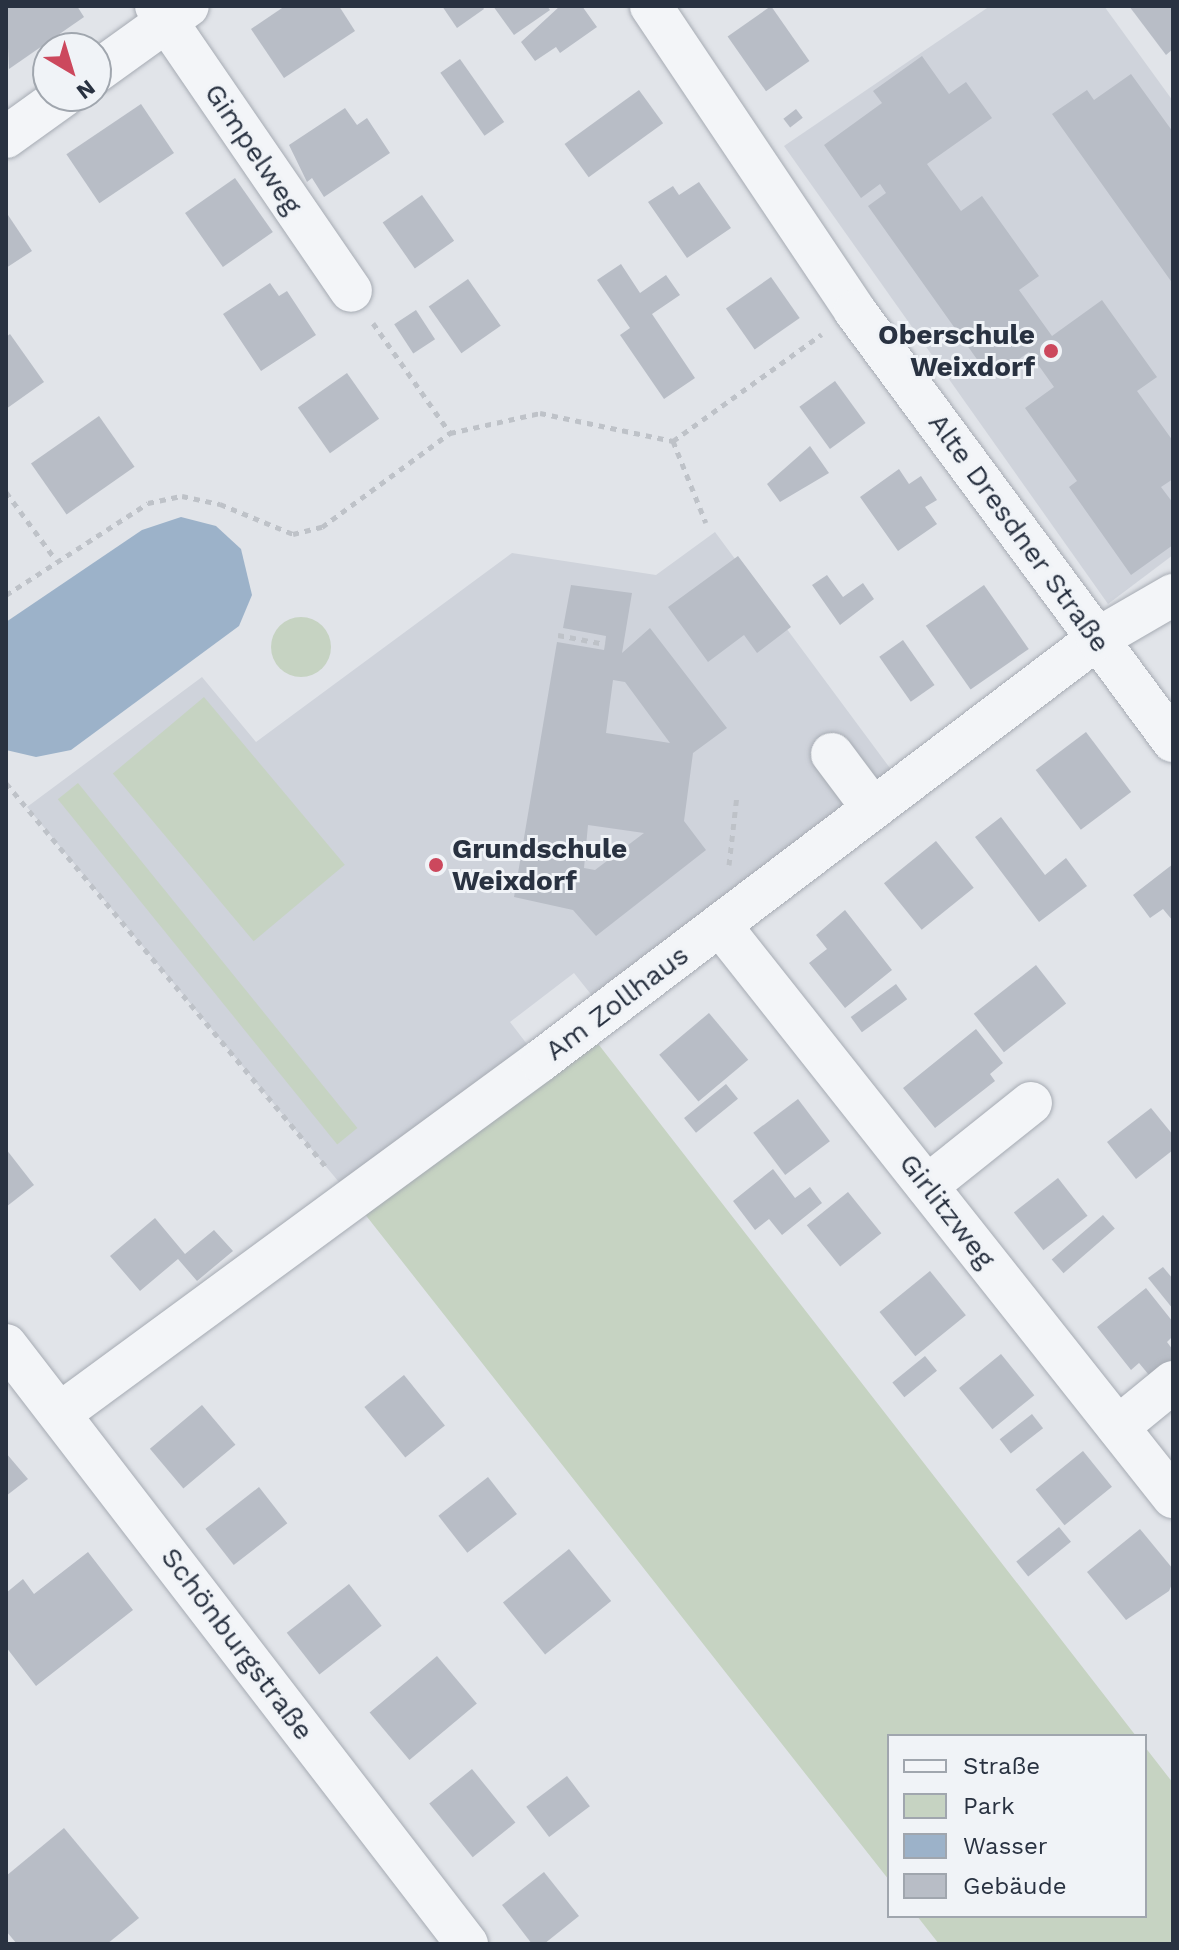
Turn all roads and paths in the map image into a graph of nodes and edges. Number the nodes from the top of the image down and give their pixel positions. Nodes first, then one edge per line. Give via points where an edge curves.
1 (651, 6) edge
2 (170, 11) edge
3 (112, 59) edge
4 (41, 112) edge
5 (6, 137) edge
6 (351, 291) joint
7 (855, 311) junction
8 (450, 433) junction
9 (673, 441) junction
10 (6, 492) edge
11 (706, 523) dead end
12 (56, 560) junction
13 (6, 595) edge
14 (1173, 595) edge
15 (558, 635) dead end
16 (1097, 639) junction
17 (605, 644) dead end
18 (1173, 741) edge
19 (832, 754) dead end
20 (6, 783) edge
21 (737, 795) dead end
22 (871, 806) junction
23 (729, 871) dead end
24 (720, 925) junction
25 (1031, 1103) dead end
26 (927, 1186) junction
27 (353, 1199) junction
28 (6, 1345) edge
29 (1173, 1382) edge
30 (62, 1412) junction
31 (1118, 1427) junction
32 (1173, 1497) edge
33 (467, 1944) edge

1 - 7 street, Alte Dresdner Straße
2 - 3 street
2 - 6 street, Gimpelweg
4 - 5 street
6 - 8 path
7 - 9 path
7 - 16 street, Alte Dresdner Straße
8 - 9 path via 540,413
8 - 12 path via 322,527 293,534 220,504 182,496 148,503
9 - 11 path
10 - 12 path
12 - 13 path
14 - 16 street, Am Zollhaus
15 - 17 path
16 - 18 street, Alte Dresdner Straße
16 - 22 street, Am Zollhaus
19 - 22 street
20 - 27 path
21 - 23 path
22 - 24 street, Am Zollhaus
24 - 26 street, Girlitzweg
24 - 27 street, Am Zollhaus
25 - 26 street
26 - 31 street, Girlitzweg
27 - 30 street, Am Zollhaus
28 - 30 street, Schönburgstraße
29 - 31 street
30 - 33 street, Schönburgstraße
31 - 32 street, Girlitzweg

